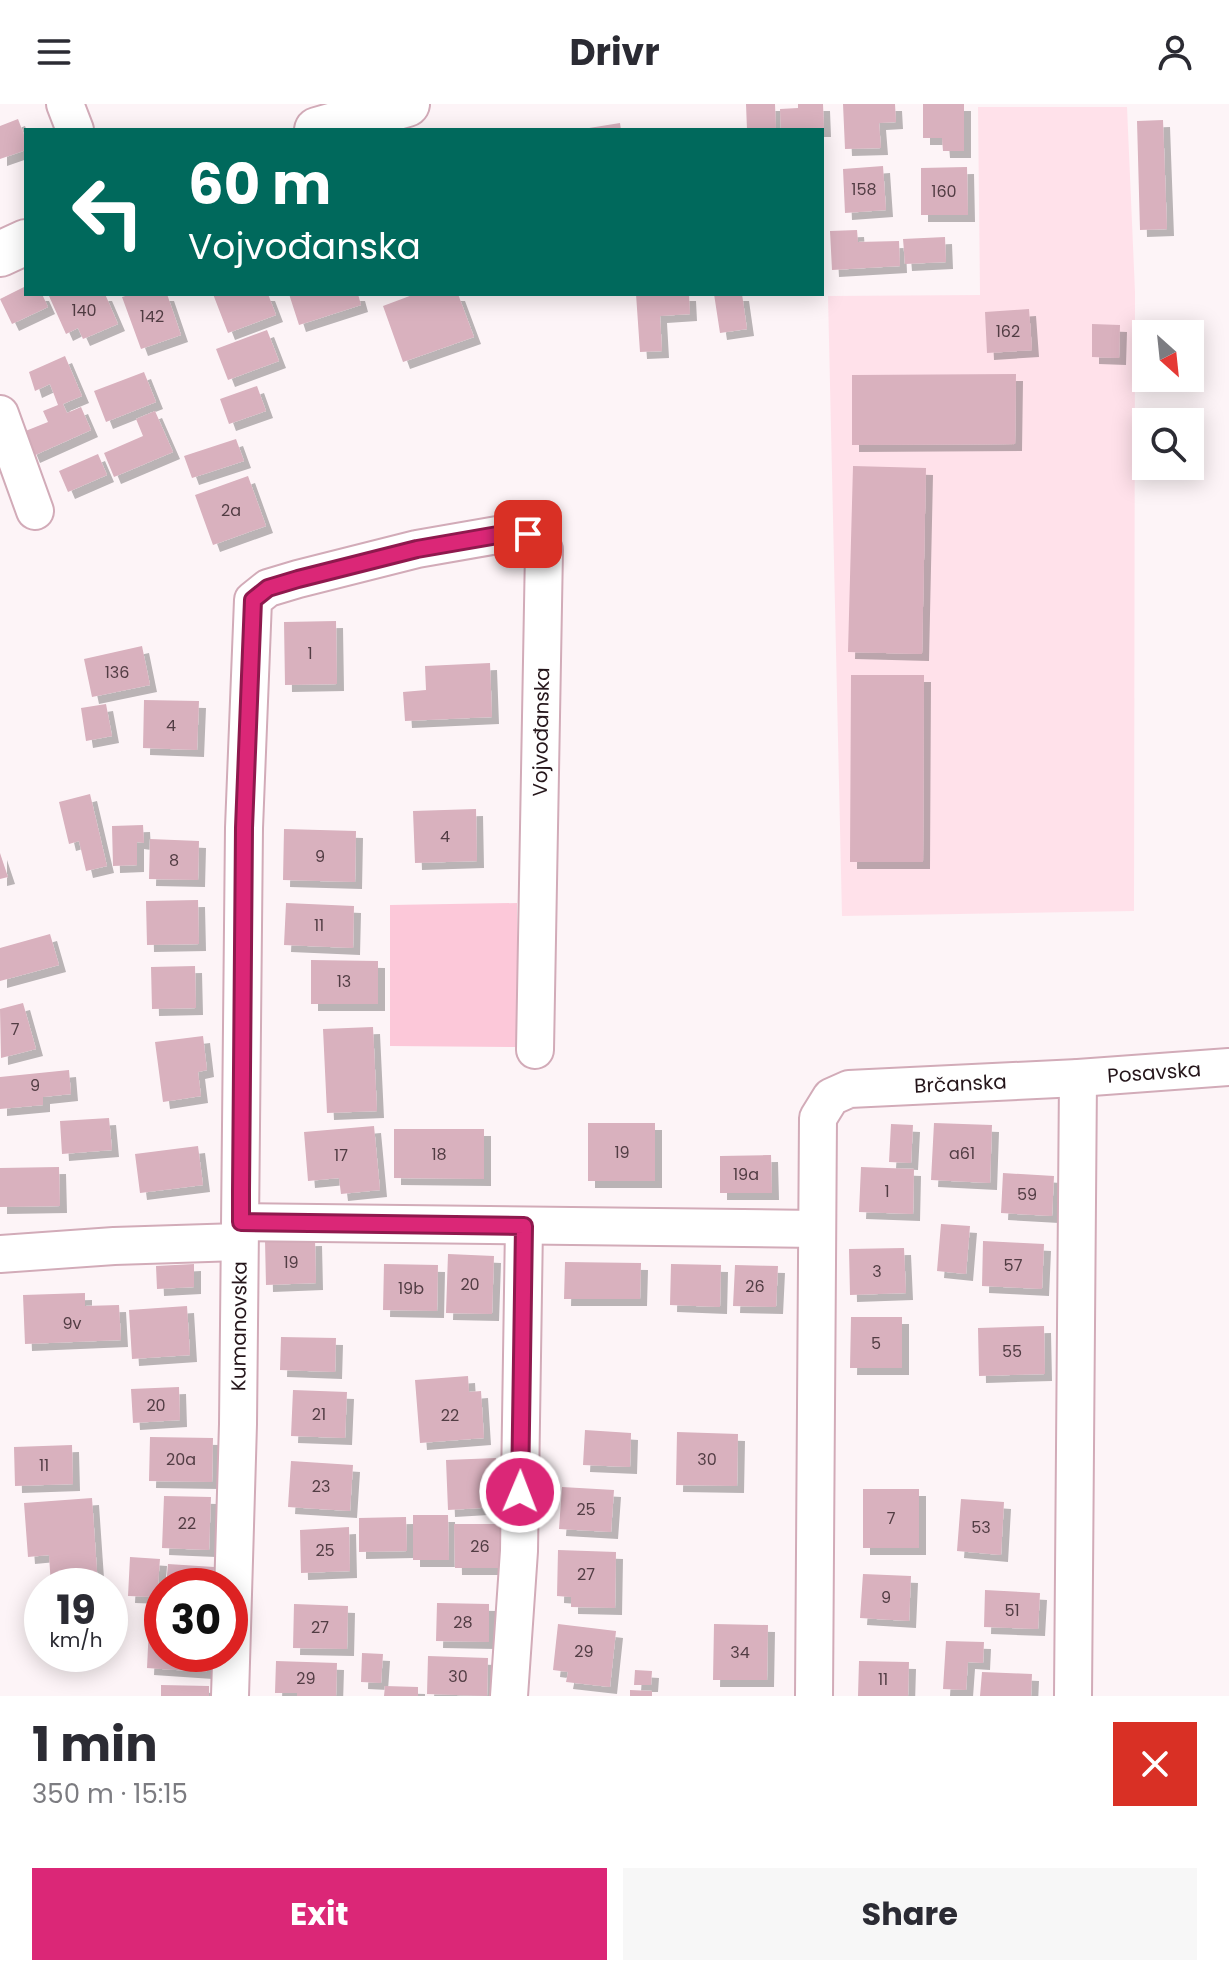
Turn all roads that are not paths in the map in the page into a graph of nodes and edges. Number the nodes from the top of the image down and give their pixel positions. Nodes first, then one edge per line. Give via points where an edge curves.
1 (65, 104) edge
2 (407, 104) edge
3 (74, 128) edge
4 (324, 128) edge
5 (24, 243) edge
6 (0, 254) edge
7 (0, 414) edge
8 (35, 511) dead end
9 (417, 549) joint
10 (535, 1050) dead end
11 (1229, 1067) edge
12 (1078, 1078) junction
13 (524, 1226) junction
14 (817, 1229) junction
15 (240, 1232) junction
16 (0, 1254) edge
17 (230, 1696) edge
18 (509, 1696) edge
19 (814, 1696) edge
20 (1073, 1696) edge

1 - 3 street
2 - 4 main road
5 - 6 main road
7 - 8 street
9 - 10 street, Vojvođanska via 509,533 528,534 544,550
9 - 15 street, Kumanovska via 268,588 253,600 244,828
11 - 12 street, Posavska
12 - 14 street, Brčanska via 849,1089 831,1097 818,1118
12 - 20 street
13 - 14 street
13 - 15 street
13 - 18 street via 519,1551
14 - 19 street, Brčanska
15 - 16 street
15 - 17 street, Kumanovska

